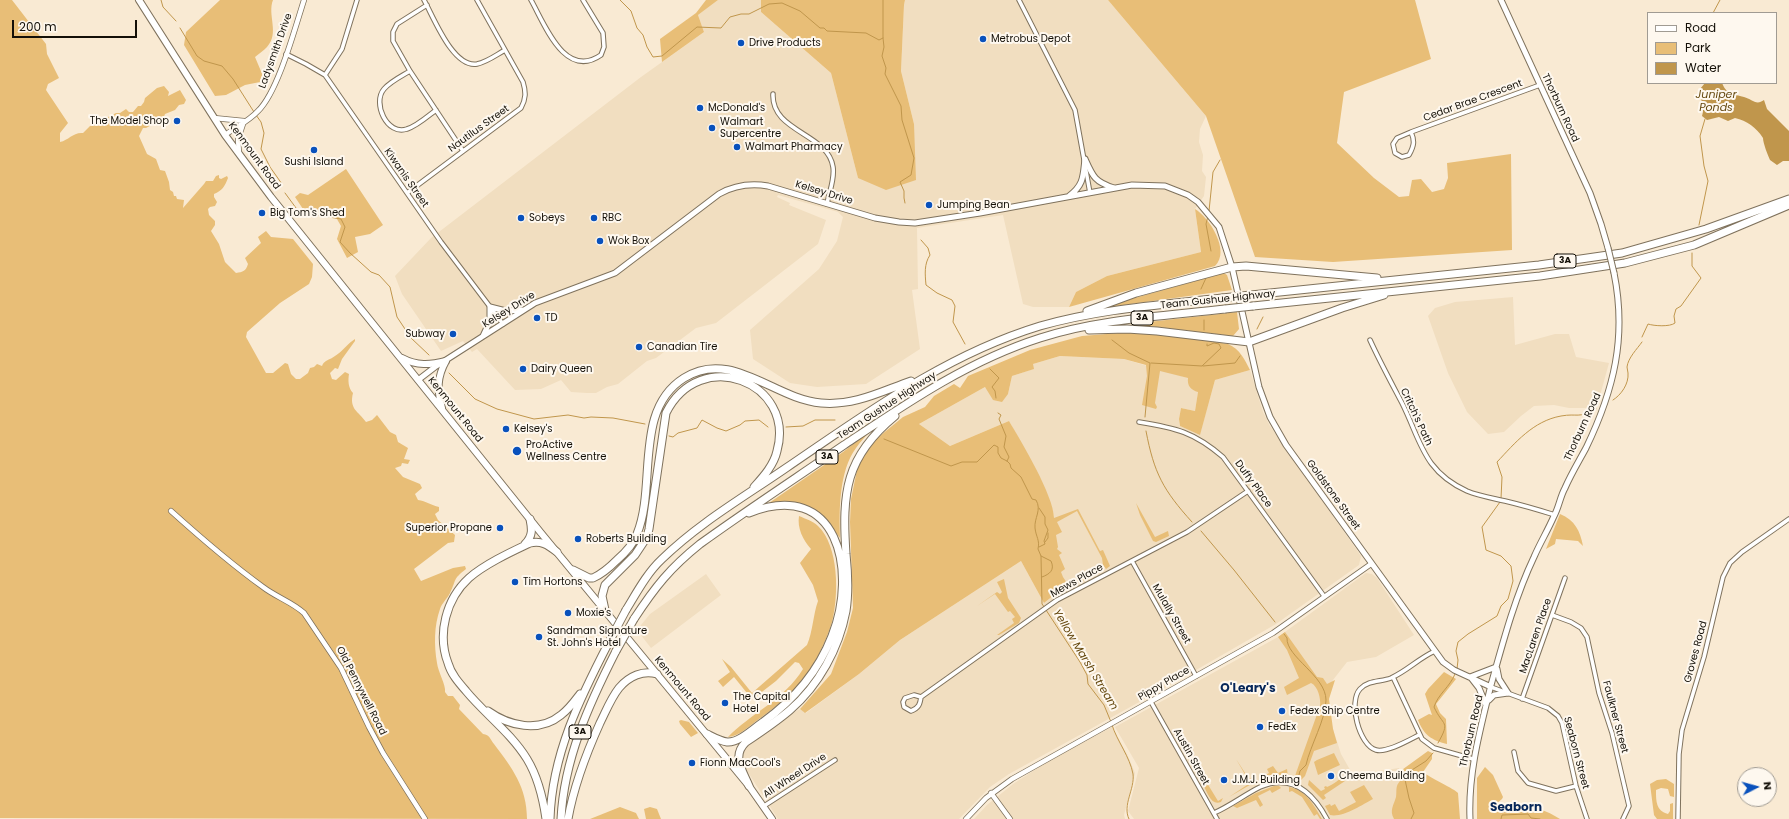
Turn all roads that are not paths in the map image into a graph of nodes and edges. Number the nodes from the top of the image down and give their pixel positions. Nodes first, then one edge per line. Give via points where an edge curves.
1 (139, 0) edge
2 (304, 0) edge
3 (357, 0) edge
4 (424, 0) edge
5 (478, 0) edge
6 (531, 0) edge
7 (583, 0) edge
8 (1019, 0) edge
9 (1501, 0) edge
10 (427, 4) junction
11 (505, 50) junction
12 (286, 54) junction
13 (410, 71) junction
14 (325, 75) junction
15 (1540, 85) junction
16 (773, 94) dead end
17 (436, 110) junction
18 (214, 118) junction
19 (246, 121) junction
20 (1411, 132) junction
21 (225, 135) junction
22 (463, 151) junction
23 (239, 153) junction
24 (1085, 159) junction
25 (1115, 188) junction
26 (407, 193) junction
27 (1090, 193) junction
28 (1066, 197) junction
29 (1789, 198) edge
30 (827, 204) junction
31 (1789, 205) edge
32 (1232, 267) junction
33 (1407, 279) junction
34 (1408, 289) junction
35 (490, 307) junction
36 (525, 309) junction
37 (1065, 319) junction
38 (503, 324) junction
39 (1061, 332) junction
40 (483, 337) junction
41 (1370, 340) dead end
42 (1249, 342) junction
43 (399, 356) junction
44 (446, 360) junction
45 (926, 376) junction
46 (418, 380) junction
47 (922, 393) junction
48 (444, 411) junction
49 (1139, 422) dead end
50 (1248, 491) junction
51 (746, 495) junction
52 (171, 511) dead end
53 (1555, 515) junction
54 (530, 519) junction
55 (1789, 519) edge
56 (732, 520) junction
57 (517, 549) junction
58 (557, 552) junction
59 (1132, 561) junction
60 (1371, 564) junction
61 (572, 570) junction
62 (1565, 578) dead end
63 (1324, 596) junction
64 (605, 610) junction
65 (1552, 615) junction
66 (1436, 651) junction
67 (1496, 667) junction
68 (657, 674) junction
69 (1196, 676) junction
70 (1393, 677) junction
71 (1470, 677) junction
72 (1491, 686) junction
73 (585, 688) junction
74 (1508, 693) junction
75 (921, 696) junction
76 (473, 699) junction
77 (1522, 699) junction
78 (1151, 702) junction
79 (1486, 705) junction
80 (707, 734) junction
81 (1419, 735) junction
82 (1514, 752) dead end
83 (1473, 758) junction
84 (835, 760) dead end
85 (749, 786) junction
86 (1576, 786) junction
87 (991, 793) junction
88 (764, 806) junction
89 (1214, 813) junction
90 (425, 819) edge
91 (546, 819) edge
92 (550, 819) edge
93 (561, 819) edge
94 (568, 819) edge
95 (772, 819) edge
96 (966, 819) edge
97 (1010, 819) edge
98 (1217, 819) edge
99 (1327, 819) edge
100 (1470, 819) edge
101 (1587, 819) edge
102 (1622, 819) edge
103 (1678, 819) edge

1 - 18 main road, Kenmount Road
2 - 12 street, Ladysmith Drive
3 - 14 street via 342,49
4 - 10 street
5 - 11 street, Nautilus Street
6 - 7 street via 564,55 585,63 601,55 604,40 603,33
8 - 24 street via 1073,103
9 - 15 main road, Thorburn Road
10 - 11 street via 452,51 463,62 481,63
10 - 13 street via 400,21 393,32 395,45
11 - 22 street, Nautilus Street via 523,82 524,102 521,108
12 - 14 street, Kiwanis Street
12 - 19 street, Ladysmith Drive via 273,90 258,111
13 - 17 street
13 - 17 street via 384,89 379,108 386,120 392,127 409,129
14 - 26 street, Kiwanis Street
15 - 20 street, Cedar Brae Crescent
15 - 53 main road, Thorburn Road, bridge via 1592,198 1614,273 1620,326 1614,374 1606,401 1563,490
16 - 30 street via 773,106 778,115 823,148 832,161 833,176
17 - 22 street
18 - 19 street
18 - 21 main road, Kenmount Road
19 - 21 street, Ladysmith Drive
19 - 23 street via 238,134
20 - 20 street, Cedar Brae Crescent via 1397,138 1393,144 1395,153 1402,157 1409,155 1414,147
21 - 23 main road, Kenmount Road
22 - 26 street, Nautilus Street
23 - 43 main road, Kenmount Road
24 - 25 main road via 1095,179 1101,184
24 - 27 street
24 - 28 main road via 1080,186
25 - 27 main road, Kelsey Drive
25 - 32 main road, Kelsey Drive via 1138,185 1166,186 1198,202 1219,227
26 - 35 street, Kiwanis Street
27 - 28 main road, Kelsey Drive
28 - 30 main road, Kelsey Drive via 915,222 875,218
29 - 33 highway, Team Gushue Highway / 3A via 1706,230 1622,253
30 - 36 main road, Kelsey Drive via 762,185 747,184 733,187 713,198 615,273
31 - 34 highway, Team Gushue Highway / 3A via 1694,245 1625,263 1540,276
32 - 33 highway via 1246,266 1360,278
32 - 37 highway via 1136,292
32 - 42 main road, Goldstone Street
33 - 37 highway, Team Gushue Highway / 3A, bridge via 1123,309
34 - 39 highway, Team Gushue Highway / 3A, bridge via 1119,321
34 - 42 highway via 1342,308
35 - 36 main road via 506,311
35 - 38 street, Kiwanis Street
35 - 40 main road via 490,321
36 - 38 main road, Kelsey Drive
37 - 45 highway, Team Gushue Highway / 3A via 993,343
38 - 40 main road, Kelsey Drive
39 - 42 highway via 1127,329
39 - 47 highway, Team Gushue Highway / 3A via 999,354
40 - 44 main road, Kelsey Drive
41 - 53 street, Critch's Path via 1427,458 1442,474 1475,494
42 - 60 main road, Goldstone Street via 1262,398 1279,433
43 - 44 main road via 420,364
43 - 46 main road, Kenmount Road
44 - 46 main road, Kelsey Drive
44 - 48 main road via 438,384
45 - 51 highway, Team Gushue Highway / 3A
45 - 61 highway via 862,400 832,403 818,403 788,394 730,369 709,368 685,377 665,394 654,420 641,523 630,547 597,576 589,578
46 - 48 main road, Kenmount Road
47 - 56 highway, Team Gushue Highway / 3A
47 - 85 highway via 867,443 850,475 845,500 848,591 846,612 839,635 830,657 812,687 788,712 740,748 738,758
48 - 54 main road, Kenmount Road
49 - 50 street, Duffy Place via 1165,425 1207,444 1223,457
50 - 59 street, Mews Place via 1200,525
50 - 63 street, Duffy Place
51 - 64 highway via 771,466 777,452 780,439 775,412 758,389 732,377 717,376 691,384 672,401 666,413 647,537 636,555 605,585 602,596
51 - 73 highway, Team Gushue Highway / 3A, bridge via 694,531 661,560 638,589
52 - 90 street, Old Pennywell Road via 245,574 304,613 341,668 379,746
53 - 67 main road, Thorburn Road via 1520,589
54 - 57 highway via 531,537
54 - 58 main road, Kenmount Road
55 - 103 street, Groves Road via 1742,552 1730,564 1723,577 1704,657 1682,730
56 - 80 highway via 764,507 783,504 800,507 816,514 828,527 838,546 841,560 841,597 833,634 825,652 816,669 791,700 736,740 726,742
56 - 93 highway, Team Gushue Highway / 3A, bridge via 671,570 653,590 634,618 588,712 572,755
57 - 58 highway via 539,542
57 - 76 highway via 476,572 467,580 457,591 446,616 443,643 448,663
58 - 61 main road, Kenmount Road
59 - 69 street, Mulally Street
59 - 75 street, Mews Place via 1048,606
60 - 63 street, Pippy Place
60 - 66 main road, Goldstone Street
61 - 64 main road, Kenmount Road
62 - 65 street, MacLaren Place
63 - 69 street, Pippy Place via 1273,634
64 - 68 main road, Kenmount Road
65 - 77 street, MacLaren Place
65 - 102 street, Faulkner Street via 1581,628 1590,643 1599,693 1612,733 1628,800 1628,811
66 - 70 street via 1425,655
66 - 71 main road, Goldstone Street via 1443,662
67 - 71 main road
67 - 72 main road, Thorburn Road
67 - 74 main road via 1499,679
68 - 80 main road, Kenmount Road
68 - 94 highway via 645,672 636,675 619,688 611,700 586,753
69 - 78 street, Pippy Place
70 - 81 street
70 - 81 street via 1369,683 1357,694 1354,711 1364,740 1370,747 1380,750
71 - 72 main road, Goldstone Street
71 - 79 main road via 1479,688
72 - 74 street, Seaborn Street
72 - 79 main road, Thorburn Road
73 - 76 highway via 560,716 539,725 527,726 504,721
73 - 92 highway, Team Gushue Highway / 3A via 562,747
74 - 77 street, Seaborn Street
74 - 79 main road via 1494,695
75 - 75 street, Mews Place via 917,709 911,711 904,706 903,702 909,696
76 - 91 highway via 527,759 538,784
77 - 86 street, Seaborn Street via 1548,708 1558,716 1562,723
78 - 87 street, Pippy Place via 1012,778
78 - 89 street, Austin Street
79 - 83 main road, Thorburn Road
80 - 85 main road, Kenmount Road
81 - 83 street via 1434,748
82 - 86 street via 1518,771 1528,783 1556,791
83 - 100 main road, Thorburn Road
84 - 88 street, All Wheel Drive
85 - 88 main road, Kenmount Road
86 - 101 street, Seaborn Street
87 - 96 street, Pippy Place
87 - 97 street
88 - 95 main road, Kenmount Road
89 - 98 street, Austin Street
89 - 99 street via 1261,787 1279,783 1292,785 1310,794

